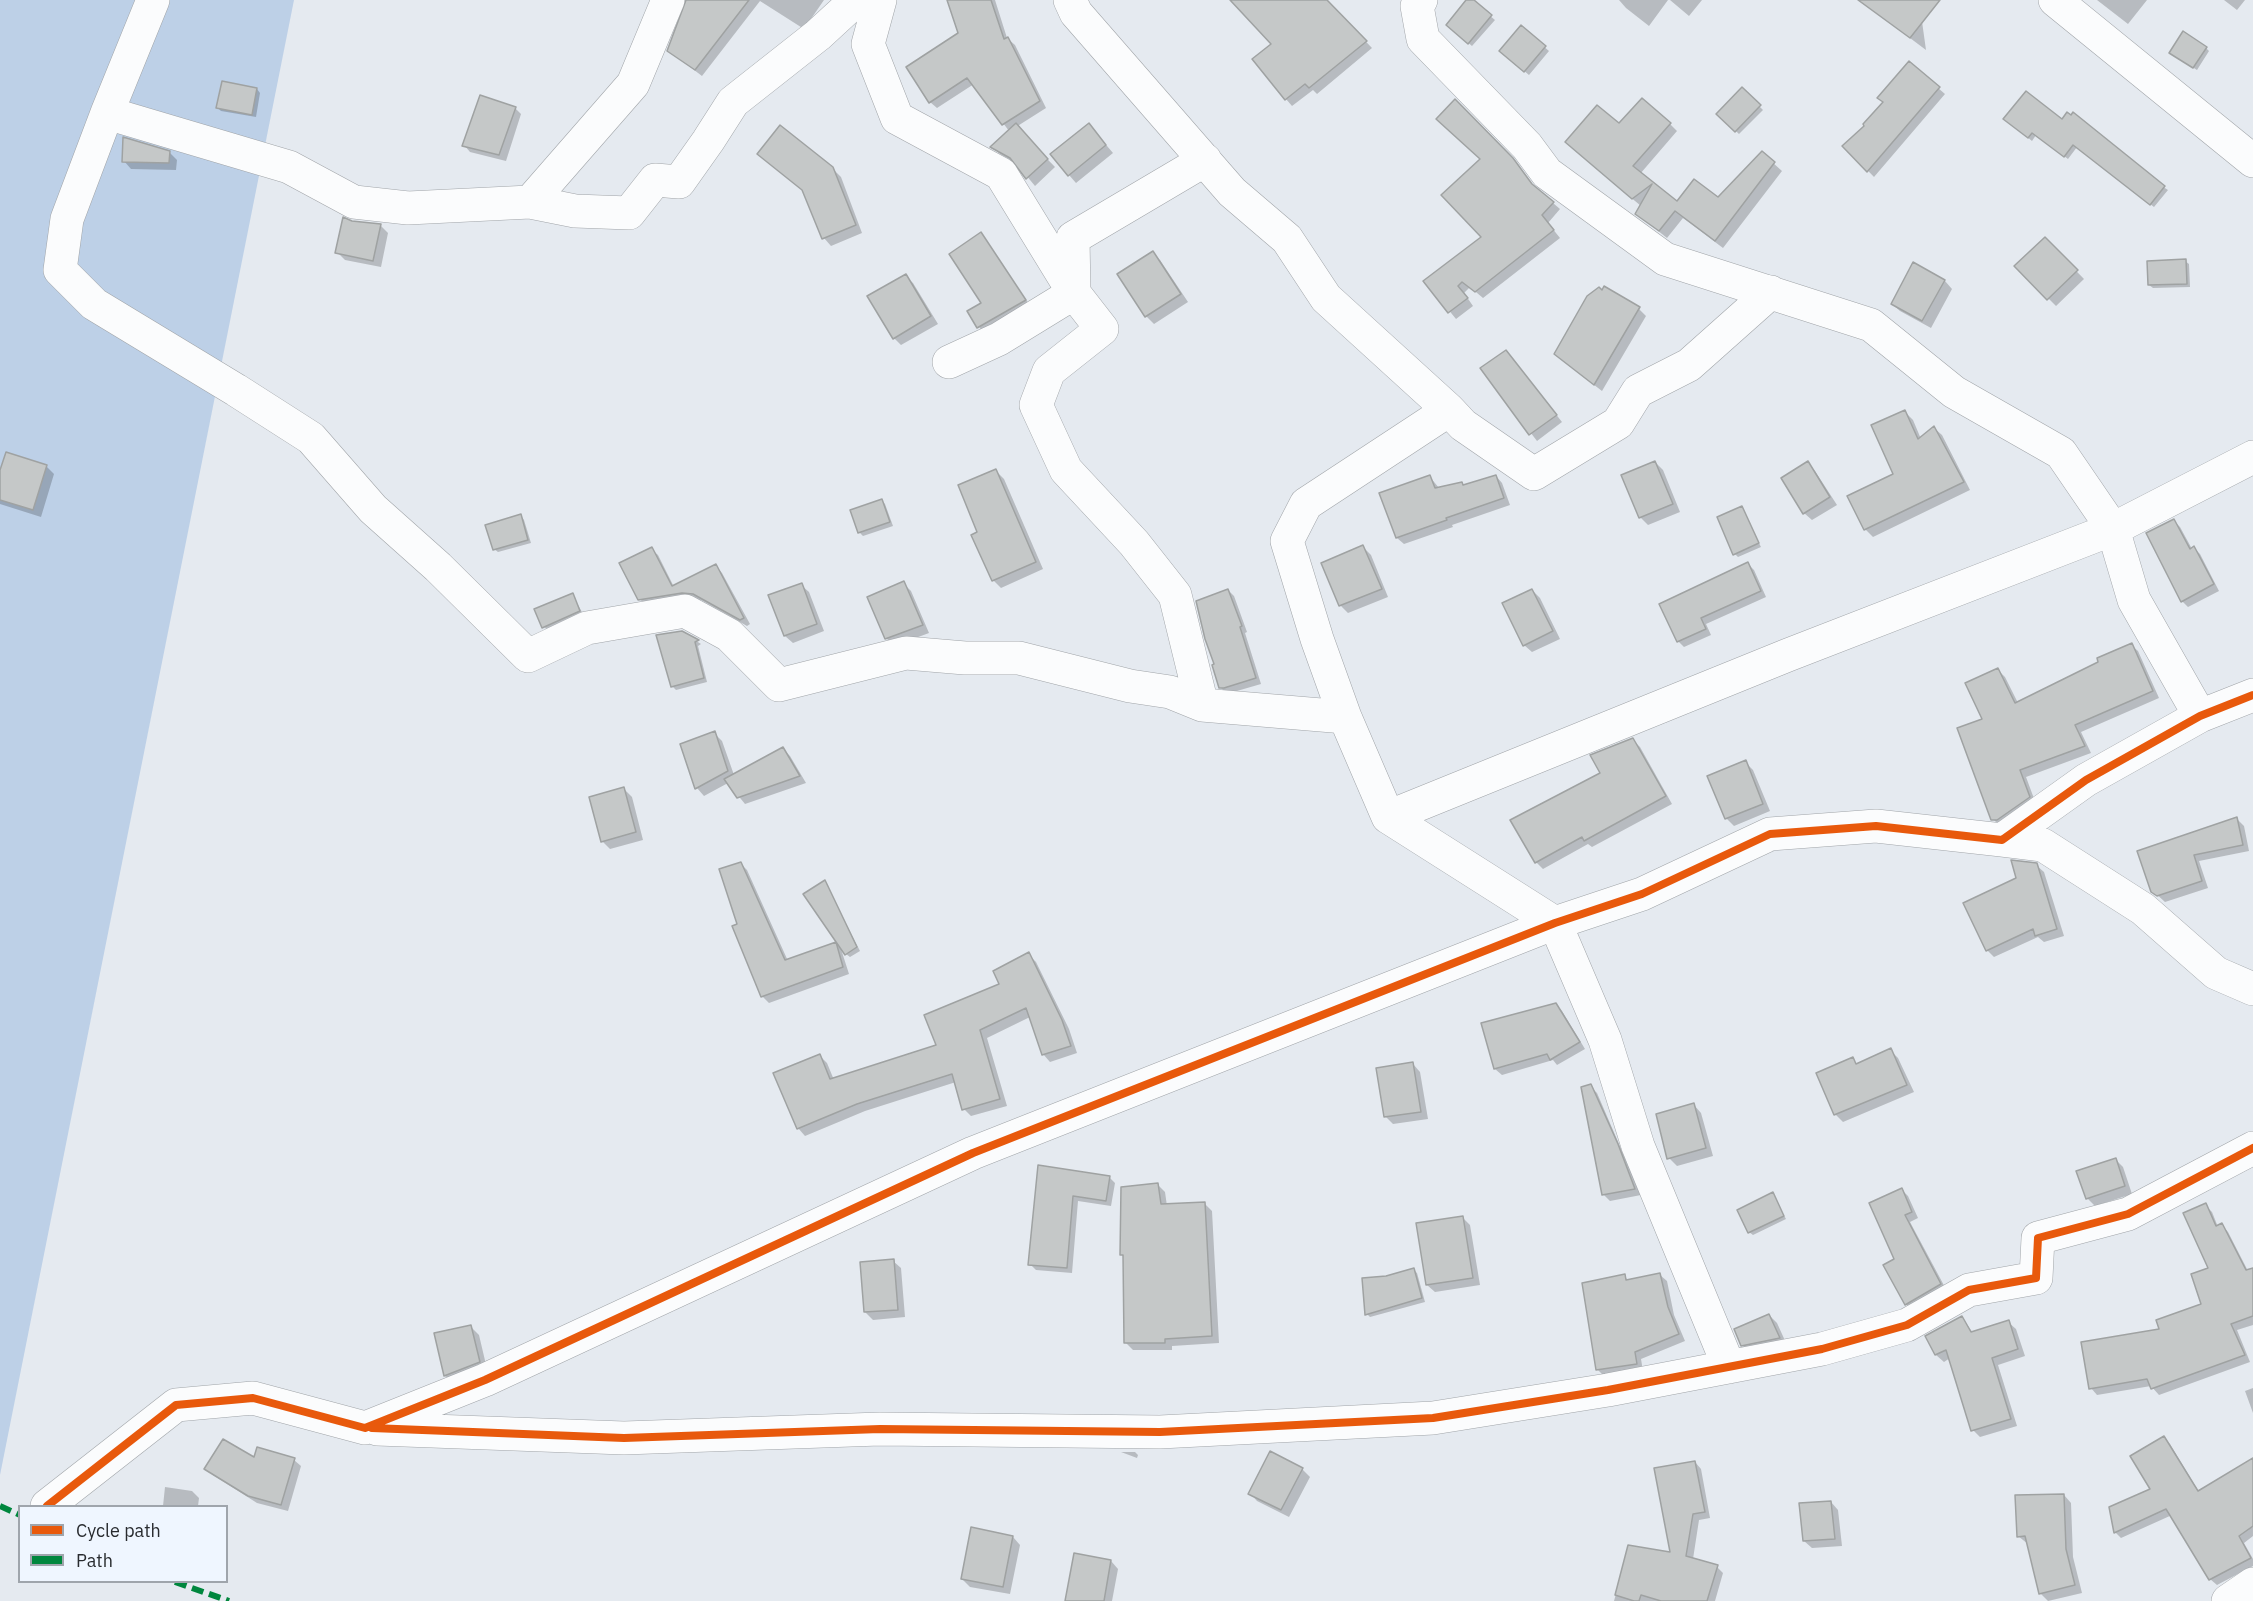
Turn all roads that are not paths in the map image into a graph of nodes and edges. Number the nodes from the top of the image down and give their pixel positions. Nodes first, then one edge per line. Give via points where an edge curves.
1 (153, 0) edge
2 (668, 0) edge
3 (856, 0) edge
4 (880, 0) edge
5 (1070, 0) edge
6 (2055, 0) edge
7 (1415, 2) edge
8 (107, 113) junction
9 (1205, 160) junction
10 (2253, 161) edge
11 (530, 202) junction
12 (1771, 292) junction
13 (1074, 293) junction
14 (949, 362) dead end
15 (1449, 410) junction
16 (2253, 457) edge
17 (2113, 529) junction
18 (2253, 694) edge
19 (1202, 705) junction
20 (2200, 716) junction
21 (1345, 717) junction
22 (1388, 817) junction
23 (2002, 840) junction
24 (1555, 923) junction
25 (2253, 989) edge
26 (2253, 1148) edge
27 (1729, 1367) junction
28 (365, 1428) junction
29 (48, 1505) edge
30 (2253, 1584) edge
31 (2228, 1601) edge

1 - 8 street
2 - 11 street via 633,84
3 - 11 street via 733,102 679,182 655,180 629,213 575,211
4 - 13 street via 868,44 897,118 1001,174
5 - 9 street via 1076,14
6 - 10 street
7 - 12 street via 1423,39 1527,146 1547,173 1665,259
8 - 11 street via 289,167 354,201 408,208
8 - 19 street via 67,219 60,270 94,304 311,438 373,509 528,656 587,628 685,611 729,635 779,685 906,653 1019,658 1170,692
9 - 13 street via 1072,238
9 - 15 street via 1232,192 1287,239 1326,298
12 - 15 street via 1689,365 1638,391 1618,423 1534,474 1462,425
12 - 17 street via 1871,325 1954,392 2061,453
13 - 14 street via 999,339
13 - 19 street via 1102,329 1048,371 1036,405 1066,470 1134,543 1175,595
15 - 21 street via 1306,504 1287,541
16 - 17 street
17 - 20 street via 2134,600
17 - 22 street
18 - 20 street
19 - 21 street
20 - 23 street via 2086,780
21 - 22 street
22 - 24 street
23 - 24 street via 1876,826 1770,834 1642,894
23 - 25 street via 2043,845 2143,909 2216,973
24 - 27 street via 1605,1040 1638,1146
24 - 28 street via 974,1153 486,1380
26 - 27 street via 2128,1214 2038,1238 2036,1278 1968,1290 1907,1325 1822,1349
27 - 28 street via 1433,1418 1160,1432 880,1429 624,1438
28 - 29 street via 253,1398 176,1405
30 - 31 street

